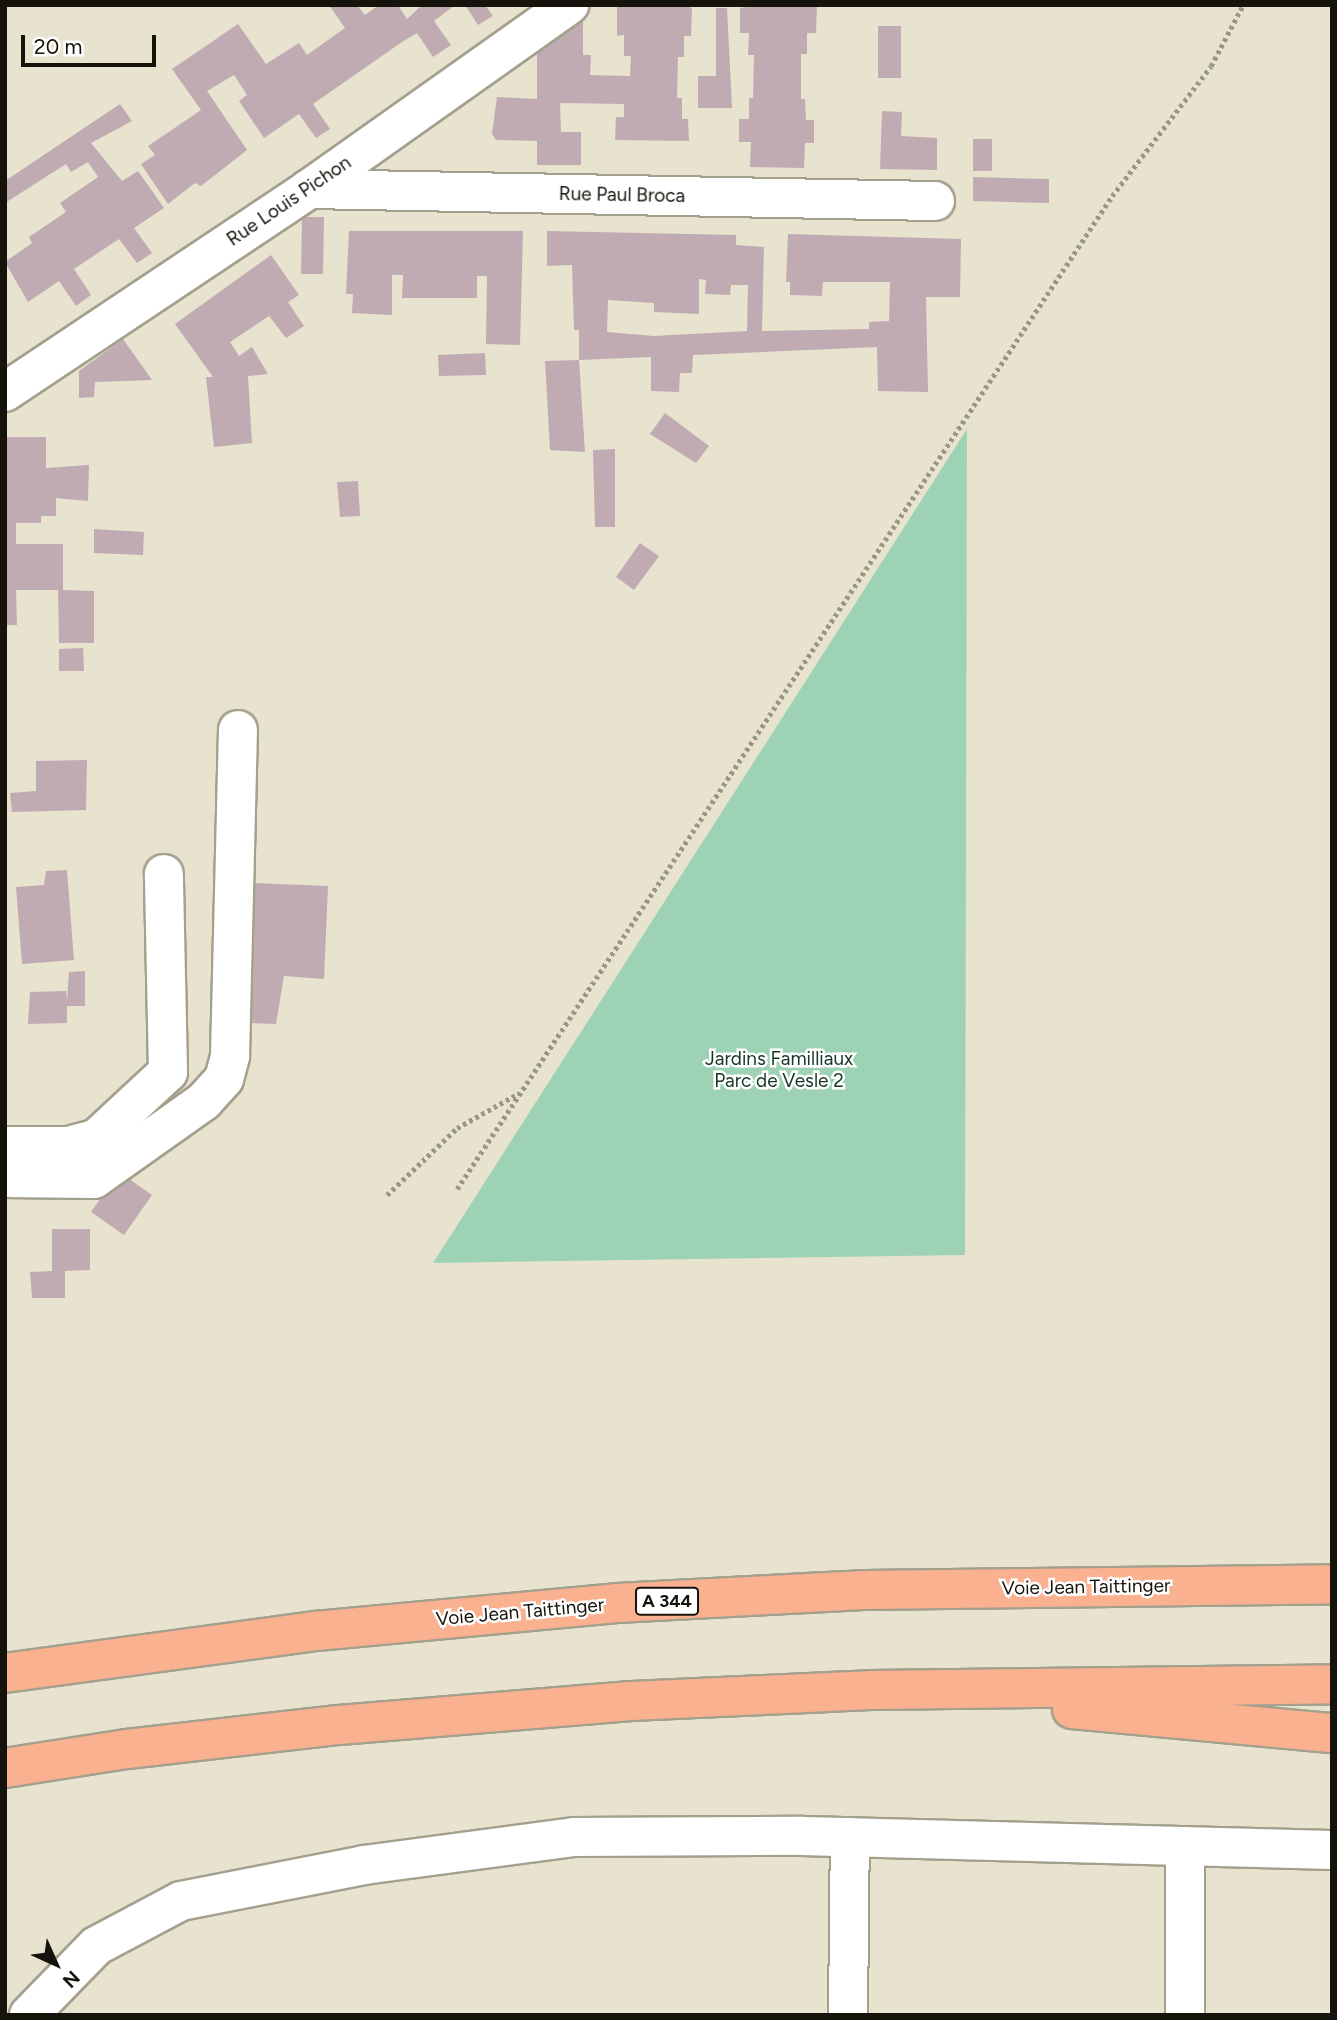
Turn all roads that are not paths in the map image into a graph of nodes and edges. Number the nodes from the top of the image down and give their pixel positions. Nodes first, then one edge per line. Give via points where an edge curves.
1 (569, 5) edge
2 (309, 189) junction
3 (935, 201) dead end
4 (5, 392) edge
5 (238, 730) dead end
6 (164, 874) dead end
7 (5, 1146) edge
8 (5, 1178) edge
9 (1332, 1584) edge
10 (5, 1672) edge
11 (1332, 1684) edge
12 (871, 1690) junction
13 (1332, 1732) edge
14 (5, 1768) edge
15 (850, 1837) junction
16 (1185, 1846) junction
17 (1332, 1850) edge
18 (29, 2015) edge
19 (848, 2015) edge
20 (1185, 2015) edge

1 - 2 street, Rue Louis Pichon
2 - 3 street, Rue Paul Broca
2 - 4 street, Rue Louis Pichon
5 - 8 street via 230,1056 224,1079 204,1101 94,1179
6 - 7 street via 168,1072 97,1138 68,1146
9 - 10 highway, Voie Jean Taittinger / A 344 via 863,1590 617,1603 316,1631
11 - 12 highway
12 - 13 highway
12 - 14 highway via 631,1701 338,1725
15 - 16 street
15 - 18 street via 574,1837 364,1865 181,1901 96,1946
15 - 19 street
16 - 17 street
16 - 20 street

